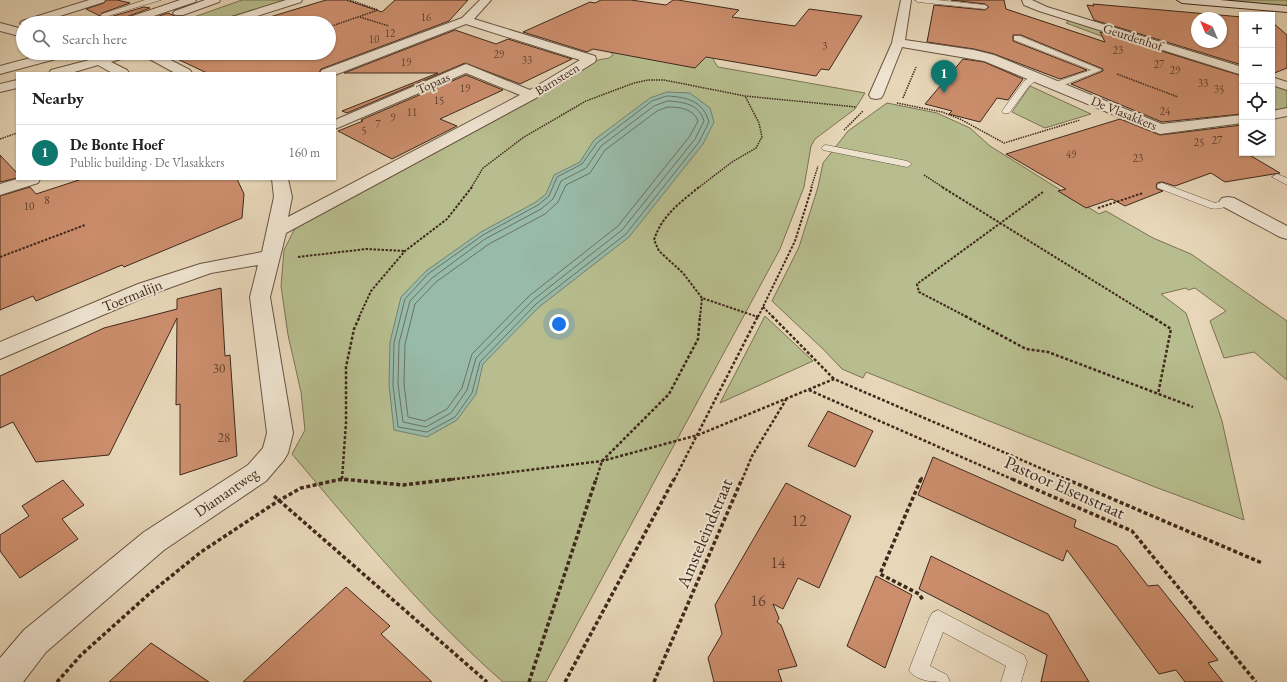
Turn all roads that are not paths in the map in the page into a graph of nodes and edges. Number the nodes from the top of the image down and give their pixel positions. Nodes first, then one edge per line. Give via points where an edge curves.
1 (100, 0) edge
2 (158, 0) edge
3 (191, 0) edge
4 (215, 0) edge
5 (296, 0) edge
6 (486, 0) edge
7 (906, 0) edge
8 (918, 0) edge
9 (1027, 0) edge
10 (1182, 0) edge
11 (985, 8) dead end
12 (1287, 9) edge
13 (49, 16) edge
14 (104, 16) edge
15 (143, 16) edge
16 (171, 16) edge
17 (245, 16) edge
18 (466, 20) junction
19 (16, 25) edge
20 (4, 28) edge
21 (16, 31) edge
22 (1017, 38) dead end
23 (898, 43) junction
24 (16, 59) edge
25 (37, 60) edge
26 (103, 60) edge
27 (161, 60) edge
28 (100, 61) junction
29 (0, 64) edge
30 (0, 70) edge
31 (1239, 70) edge
32 (60, 72) edge
33 (120, 72) edge
34 (183, 72) edge
35 (330, 72) edge
36 (1037, 77) junction
37 (1275, 82) edge
38 (16, 84) edge
39 (1056, 85) junction
40 (1287, 86) edge
41 (0, 88) edge
42 (531, 95) junction
43 (876, 96) dead end
44 (1006, 111) dead end
45 (1287, 112) edge
46 (1275, 114) edge
47 (1239, 119) edge
48 (336, 126) edge
49 (826, 148) road end
50 (906, 164) road end
51 (1277, 177) dead end
52 (29, 180) edge
53 (280, 180) edge
54 (1287, 182) edge
55 (1162, 186) road end
56 (0, 190) edge
57 (1228, 202) joint
58 (277, 230) junction
59 (1286, 231) edge
60 (269, 257) junction
61 (0, 351) edge
62 (4, 682) edge
63 (940, 682) edge
64 (1011, 682) edge

1 - 13 street
2 - 14 lane
3 - 15 street
4 - 16 street
5 - 17 street
6 - 18 street
7 - 23 street
8 - 11 lane
9 - 31 street, Geurdenhof via 1028,3 1043,9
10 - 12 street
18 - 35 street
18 - 42 street, Barnsteen via 590,59
19 - 20 street
20 - 21 street
22 - 39 lane, De Vlasakkers via 1098,70
23 - 36 street, De Vlasakkers via 974,54
23 - 43 street
24 - 29 street
25 - 30 street
26 - 28 street
27 - 34 street
28 - 32 street
28 - 33 street
36 - 39 street, De Vlasakkers
36 - 44 lane via 1027,83
37 - 40 street
38 - 41 street
39 - 47 street, De Vlasakkers via 1160,129
42 - 48 street, Topaas via 466,68
42 - 58 street, Barnsteen
45 - 46 street
49 - 50 lane
51 - 54 lane
52 - 56 street
53 - 58 street, Diamantweg via 283,197
55 - 57 lane via 1214,206
57 - 59 street
58 - 60 street, Diamantweg
60 - 61 street, Toermalijn via 207,268 145,289
60 - 62 street, Diamantweg via 260,297 280,433 275,453 257,473 148,546 35,641 4,678
63 - 64 lane via 919,670 938,619 1017,662

